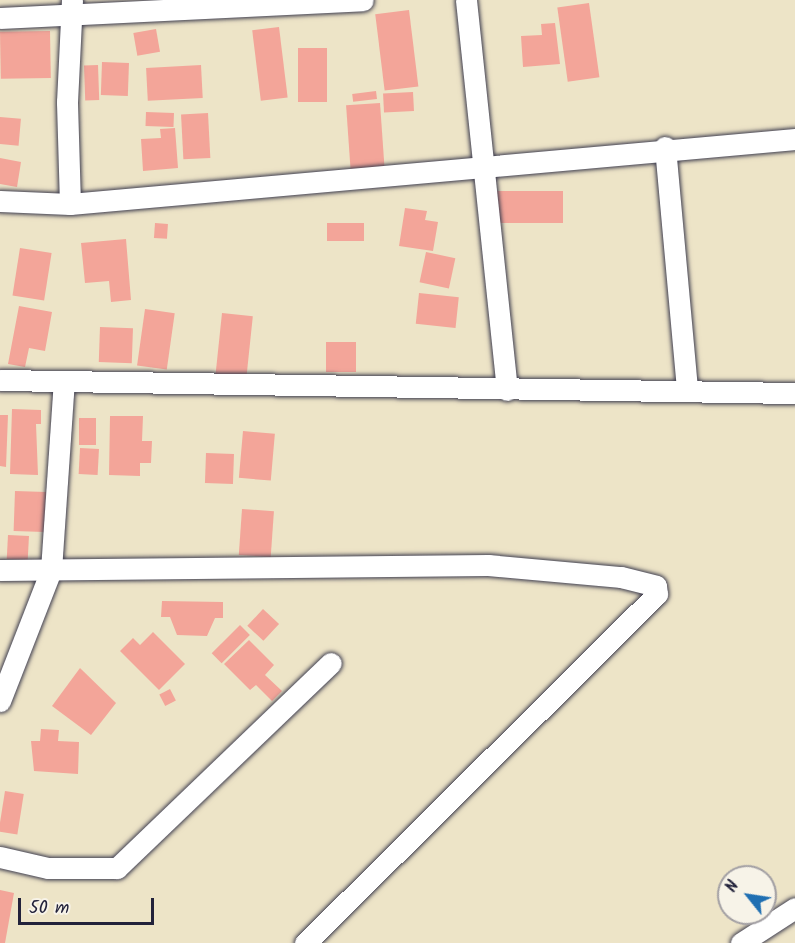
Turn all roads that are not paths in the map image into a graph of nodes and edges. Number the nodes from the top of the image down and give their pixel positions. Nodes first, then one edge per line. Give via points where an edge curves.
1 (363, 0) edge
2 (466, 0) edge
3 (72, 9) edge
4 (0, 18) edge
5 (795, 139) edge
6 (665, 147) junction
7 (485, 170) junction
8 (0, 201) edge
9 (70, 204) junction
10 (0, 380) edge
11 (64, 381) junction
12 (687, 388) junction
13 (507, 390) junction
14 (795, 393) edge
15 (0, 570) edge
16 (51, 570) junction
17 (331, 663) dead end
18 (0, 701) edge
19 (0, 857) edge
20 (795, 908) edge
21 (305, 943) edge
22 (741, 943) edge

1 - 3 street
2 - 7 street
3 - 4 street
3 - 9 street
5 - 6 street
6 - 7 street
6 - 12 street
7 - 9 street
7 - 13 street
8 - 9 street
10 - 11 street
11 - 13 street
11 - 16 street
12 - 13 street
12 - 14 street
15 - 16 street
16 - 18 street
16 - 21 street via 488,565 621,577 656,586 649,602
17 - 19 street via 117,868 48,868
20 - 22 street

